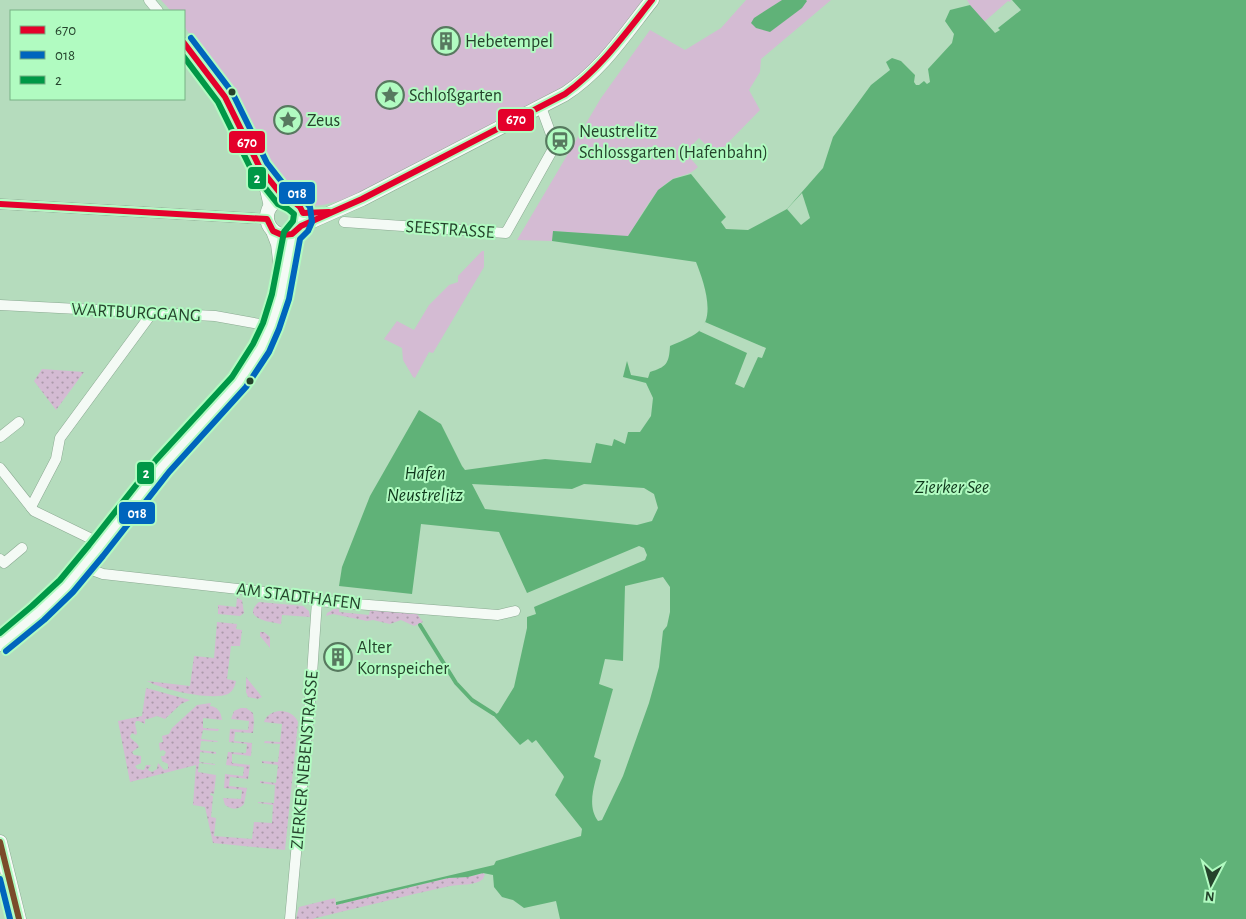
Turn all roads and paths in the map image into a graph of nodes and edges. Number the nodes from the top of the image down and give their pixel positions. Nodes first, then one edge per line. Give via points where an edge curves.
1 (149, 0) edge
2 (652, 0) edge
3 (157, 10) edge
4 (185, 44) edge
5 (541, 107) junction
6 (260, 168) junction
7 (284, 198) junction
8 (0, 204) edge
9 (270, 219) junction
10 (344, 222) dead end
11 (299, 224) junction
12 (281, 296) junction
13 (0, 305) edge
14 (152, 313) junction
15 (271, 326) junction
16 (19, 422) dead end
17 (0, 437) edge
18 (0, 468) edge
19 (31, 507) junction
20 (102, 544) junction
21 (22, 548) dead end
22 (0, 559) edge
23 (84, 567) junction
24 (317, 601) junction
25 (515, 611) dead end
26 (0, 644) edge
27 (0, 842) edge
28 (19, 919) edge
29 (290, 919) edge

1 - 3 street
2 - 5 main road via 599,67 583,82
4 - 6 street via 225,97
5 - 10 street, SEESTRASSE via 553,149 506,233
5 - 11 main road via 334,212
6 - 7 street
6 - 9 street
7 - 9 main road via 276,201
7 - 11 main road via 293,200 300,207
8 - 9 street
9 - 11 main road via 282,234
9 - 12 main road via 281,261
11 - 12 main road
12 - 15 main road
13 - 14 street, WARTBURGGANG
14 - 15 street, WARTBURGGANG via 215,316
14 - 19 street via 60,438 54,464
15 - 20 main road via 239,382 162,466
16 - 17 street
18 - 19 street
19 - 20 street
20 - 23 main road
21 - 22 street via 4,563
23 - 24 street, AM STADTHAFEN via 103,574 318,598
23 - 26 main road via 54,599
24 - 25 street, AM STADTHAFEN via 498,615
24 - 29 street, ZIERKER NEBENSTRASSE
27 - 28 main road

